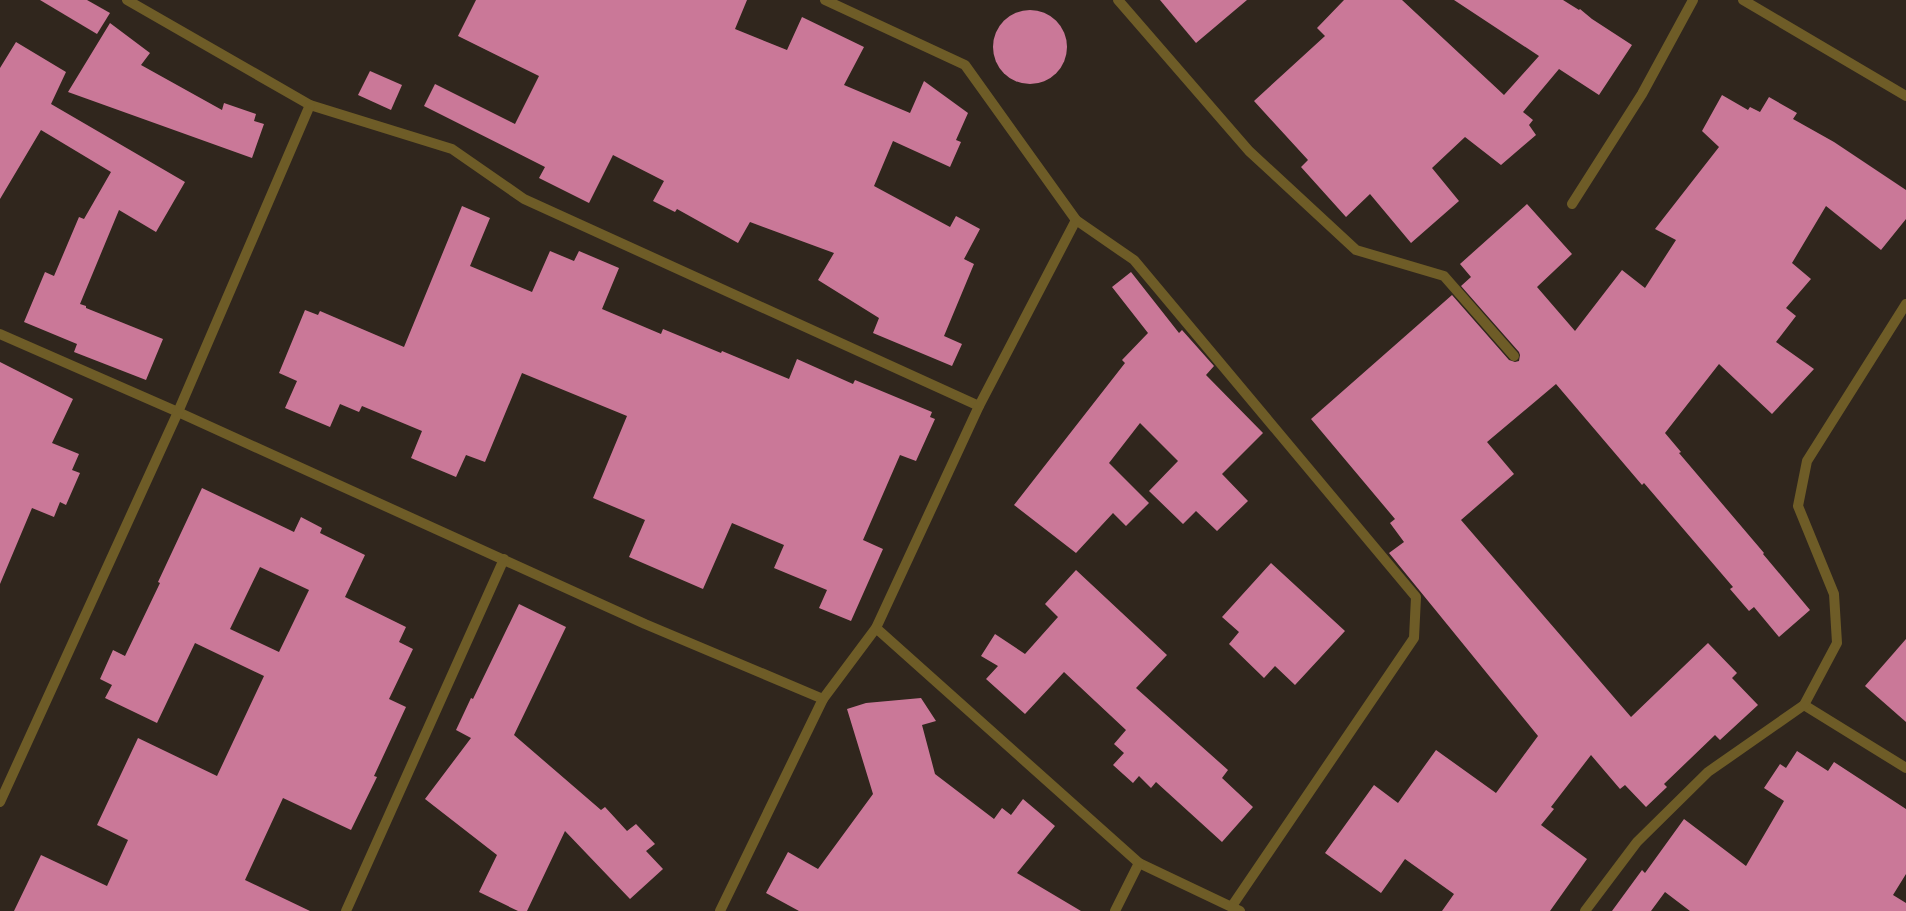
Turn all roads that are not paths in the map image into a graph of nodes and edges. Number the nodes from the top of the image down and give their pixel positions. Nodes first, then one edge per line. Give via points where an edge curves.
1 (127, 0) edge
2 (825, 0) edge
3 (1118, 0) edge
4 (1693, 0) edge
5 (1743, 0) edge
6 (1906, 96) edge
7 (310, 105) junction
8 (1572, 204) dead end
9 (1076, 220) junction
10 (1906, 304) edge
11 (0, 334) edge
12 (1514, 356) dead end
13 (979, 406) junction
14 (178, 412) junction
15 (504, 559) junction
16 (876, 628) junction
17 (823, 699) junction
18 (1804, 705) junction
19 (1906, 768) edge
20 (0, 802) edge
21 (1139, 863) junction
22 (1236, 909) edge
23 (346, 911) edge
24 (720, 911) edge
25 (1115, 911) edge
26 (1585, 911) edge

1 - 7 street
2 - 9 street via 965,65
3 - 12 street via 1249,151 1356,250 1444,276
4 - 8 street via 1642,94
5 - 6 street
7 - 13 street via 452,149 524,199
7 - 14 street
9 - 13 street
9 - 22 street via 1134,260 1416,597 1414,638
10 - 18 street via 1808,461 1798,506 1834,594 1837,643
11 - 14 street
13 - 16 street
14 - 15 street
14 - 20 street
15 - 17 street via 645,624
15 - 23 street
16 - 17 street
16 - 21 street
17 - 24 street
18 - 19 street
18 - 26 street via 1708,772 1637,842
21 - 22 street
21 - 25 street

